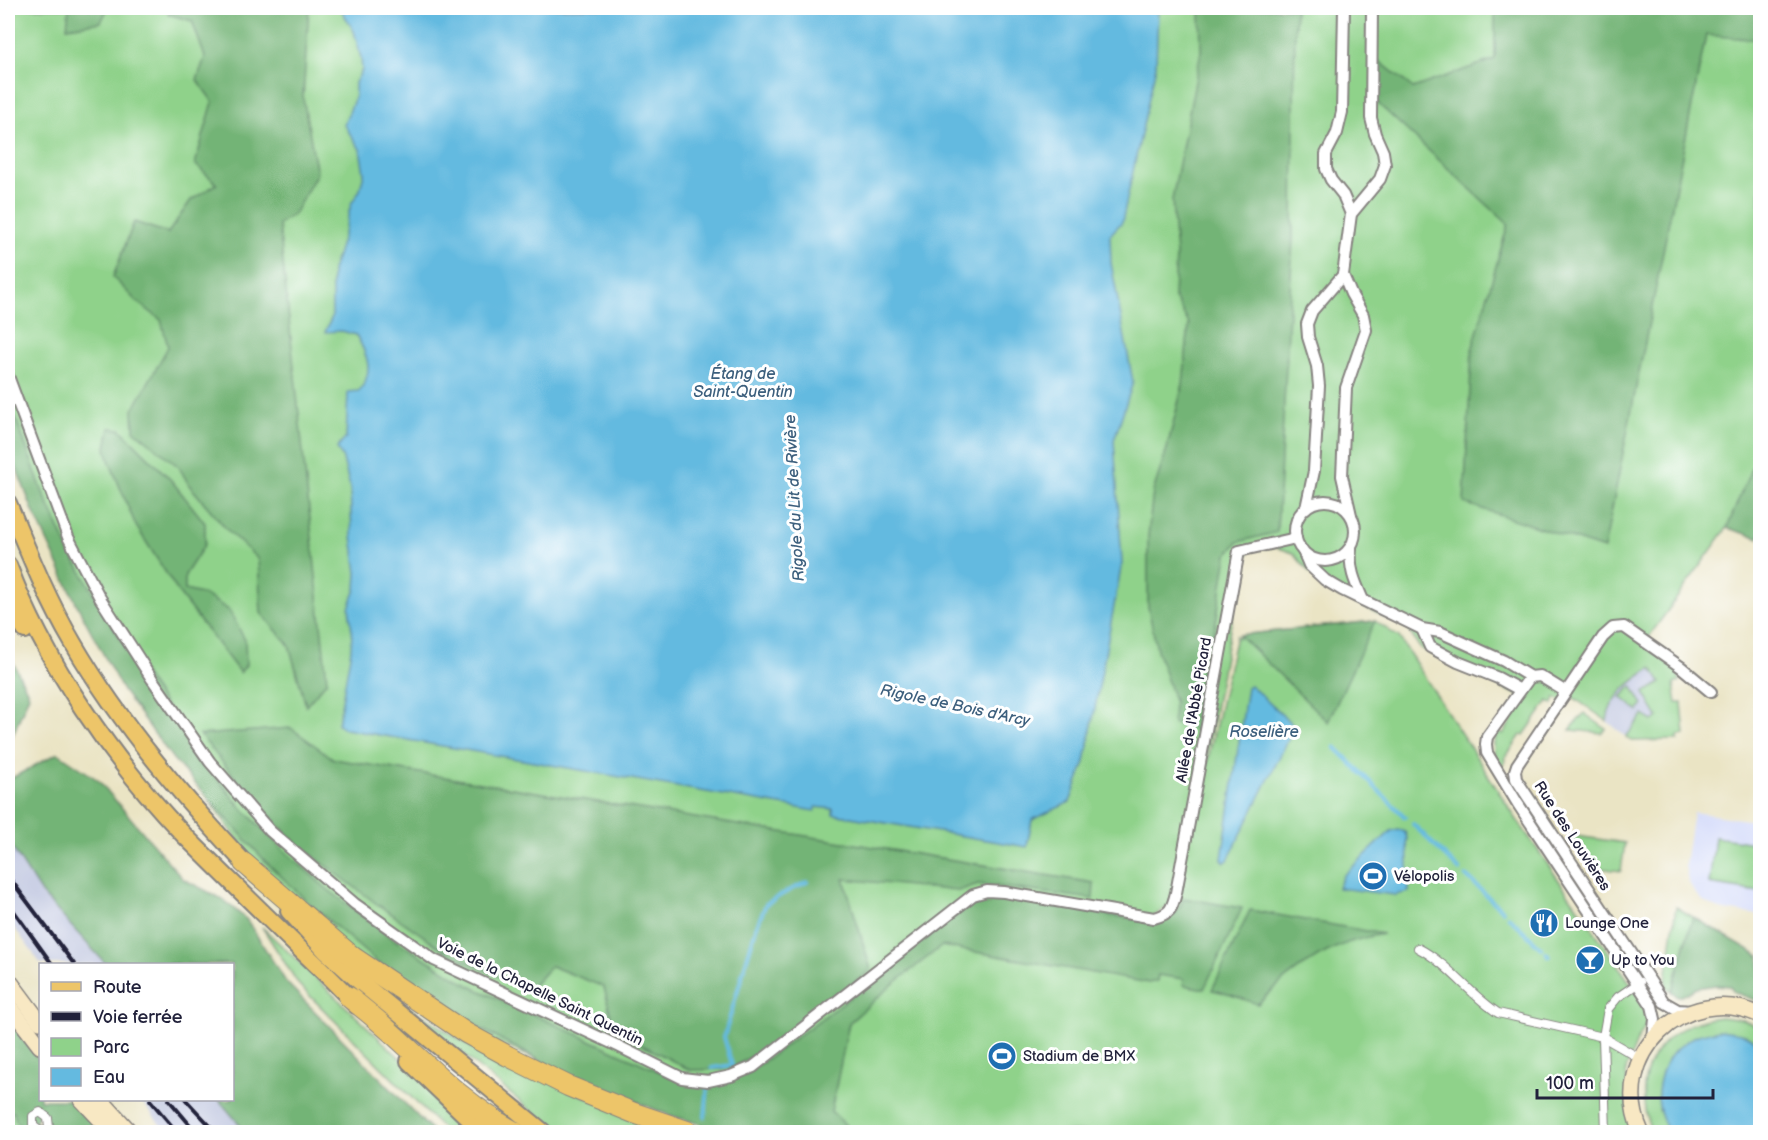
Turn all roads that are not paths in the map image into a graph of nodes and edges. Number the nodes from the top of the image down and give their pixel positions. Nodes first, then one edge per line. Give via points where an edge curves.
1 (1344, 8) edge
2 (1372, 8) edge
3 (1351, 214) junction
4 (1343, 274) junction
5 (8, 376) edge
6 (8, 503) edge
7 (1306, 508) junction
8 (1351, 515) junction
9 (1296, 538) junction
10 (1351, 547) junction
11 (1303, 551) junction
12 (8, 565) edge
13 (8, 596) edge
14 (1363, 600) junction
15 (1422, 629) junction
16 (43, 643) junction
17 (1466, 644) junction
18 (1458, 662) junction
19 (1530, 676) junction
20 (1520, 690) junction
21 (1566, 692) junction
22 (1711, 692) dead end
23 (244, 863) junction
24 (1176, 893) joint
25 (1418, 948) dead end
26 (1647, 978) junction
27 (8, 979) edge
28 (1637, 984) junction
29 (349, 997) joint
30 (8, 1004) edge
31 (1692, 1011) junction
32 (1757, 1011) edge
33 (39, 1021) edge
34 (1603, 1037) junction
35 (1653, 1039) junction
36 (39, 1045) edge
37 (1641, 1059) junction
38 (83, 1101) edge
39 (102, 1101) edge
40 (482, 1123) edge
41 (112, 1132) edge
42 (130, 1132) edge
43 (515, 1132) edge
44 (543, 1132) edge
45 (690, 1132) edge
46 (1605, 1132) edge
47 (1641, 1132) edge

1 - 3 street via 1342,112 1326,154 1326,169
2 - 3 street via 1371,118 1385,165 1380,179
3 - 4 street
4 - 7 street via 1312,311 1307,324 1319,386 1314,471
4 - 8 street via 1366,330 1346,388 1342,476
5 - 24 street, Voie de la Chapelle Saint Quentin via 68,537 100,598 210,762 270,831 355,904 434,960 682,1078 708,1081 753,1067 973,895 1004,892 1154,918 1166,915
6 - 23 main road via 41,583 96,679 167,775
7 - 8 street via 1325,501
7 - 9 street via 1297,522
8 - 10 street via 1355,531
9 - 11 street
9 - 24 street, Allée de l'Abbé Picard via 1239,551
10 - 11 street via 1328,561 1318,561
10 - 14 street via 1349,565
11 - 14 street via 1309,565 1325,580
12 - 16 main road
13 - 16 main road via 28,636
14 - 15 street
15 - 17 street
15 - 18 street via 1430,647
16 - 29 main road via 132,775 183,833
17 - 18 street via 1455,649
17 - 19 street
18 - 20 street
19 - 20 street, Rue des Louvières
19 - 21 street via 1539,676
20 - 28 street, Rue des Louvières via 1487,737 1487,753
21 - 22 street, Rue des Louvières via 1603,637 1613,628 1624,627
21 - 26 street, Rue des Louvières via 1517,765 1516,779
23 - 44 main road via 358,980
23 - 45 highway via 353,957 466,1033 589,1095
25 - 34 street via 1498,1013
26 - 28 street
26 - 31 street, Rue des Louvières via 1668,1005
27 - 33 main road
28 - 34 street via 1618,997 1608,1010
28 - 35 street, Rue des Louvières via 1653,1011
29 - 40 highway via 385,1026
30 - 36 main road
31 - 32 main road via 1724,1006
31 - 35 main road
34 - 37 street
34 - 46 street
35 - 37 main road
37 - 47 main road via 1633,1095
38 - 41 main road
39 - 42 main road
40 - 43 highway

